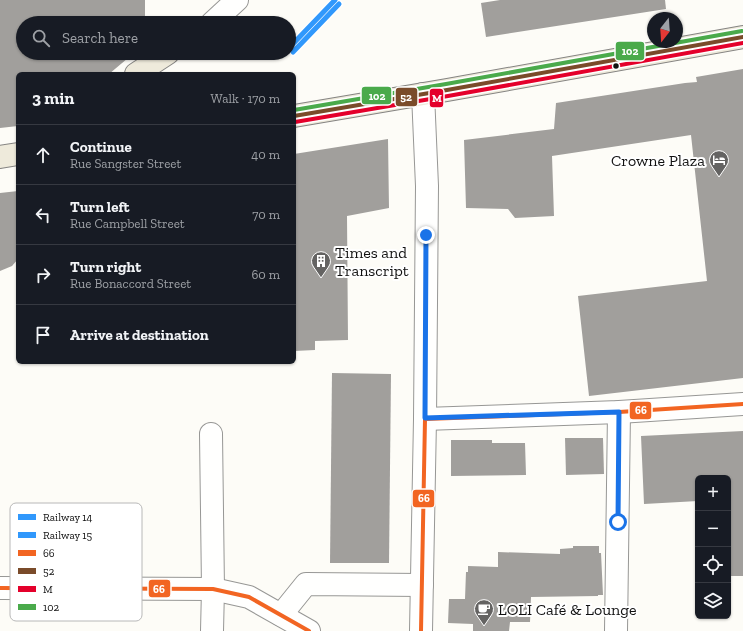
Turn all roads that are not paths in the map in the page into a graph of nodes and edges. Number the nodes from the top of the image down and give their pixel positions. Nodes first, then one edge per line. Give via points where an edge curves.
1 (237, 0) edge
2 (220, 16) edge
3 (743, 36) edge
4 (157, 60) edge
5 (171, 60) edge
6 (139, 72) edge
7 (158, 72) edge
8 (424, 94) junction
9 (296, 116) edge
10 (16, 154) edge
11 (0, 156) edge
12 (743, 404) edge
13 (619, 412) junction
14 (425, 418) junction
15 (212, 434) dead end
16 (422, 585) junction
17 (0, 588) edge
18 (10, 588) edge
19 (142, 589) edge
20 (213, 589) junction
21 (281, 616) junction
22 (212, 631) edge
23 (309, 631) edge
24 (421, 631) edge
25 (616, 631) edge

1 - 2 street
3 - 8 main road
4 - 6 main road
5 - 7 street
8 - 9 main road
8 - 14 street via 427,186
10 - 11 main road
12 - 13 street
13 - 14 street
13 - 25 street
14 - 16 street
15 - 20 street
16 - 21 street via 306,584
16 - 24 street
17 - 18 street
19 - 20 street
20 - 21 street via 249,597
20 - 22 street
21 - 23 street

